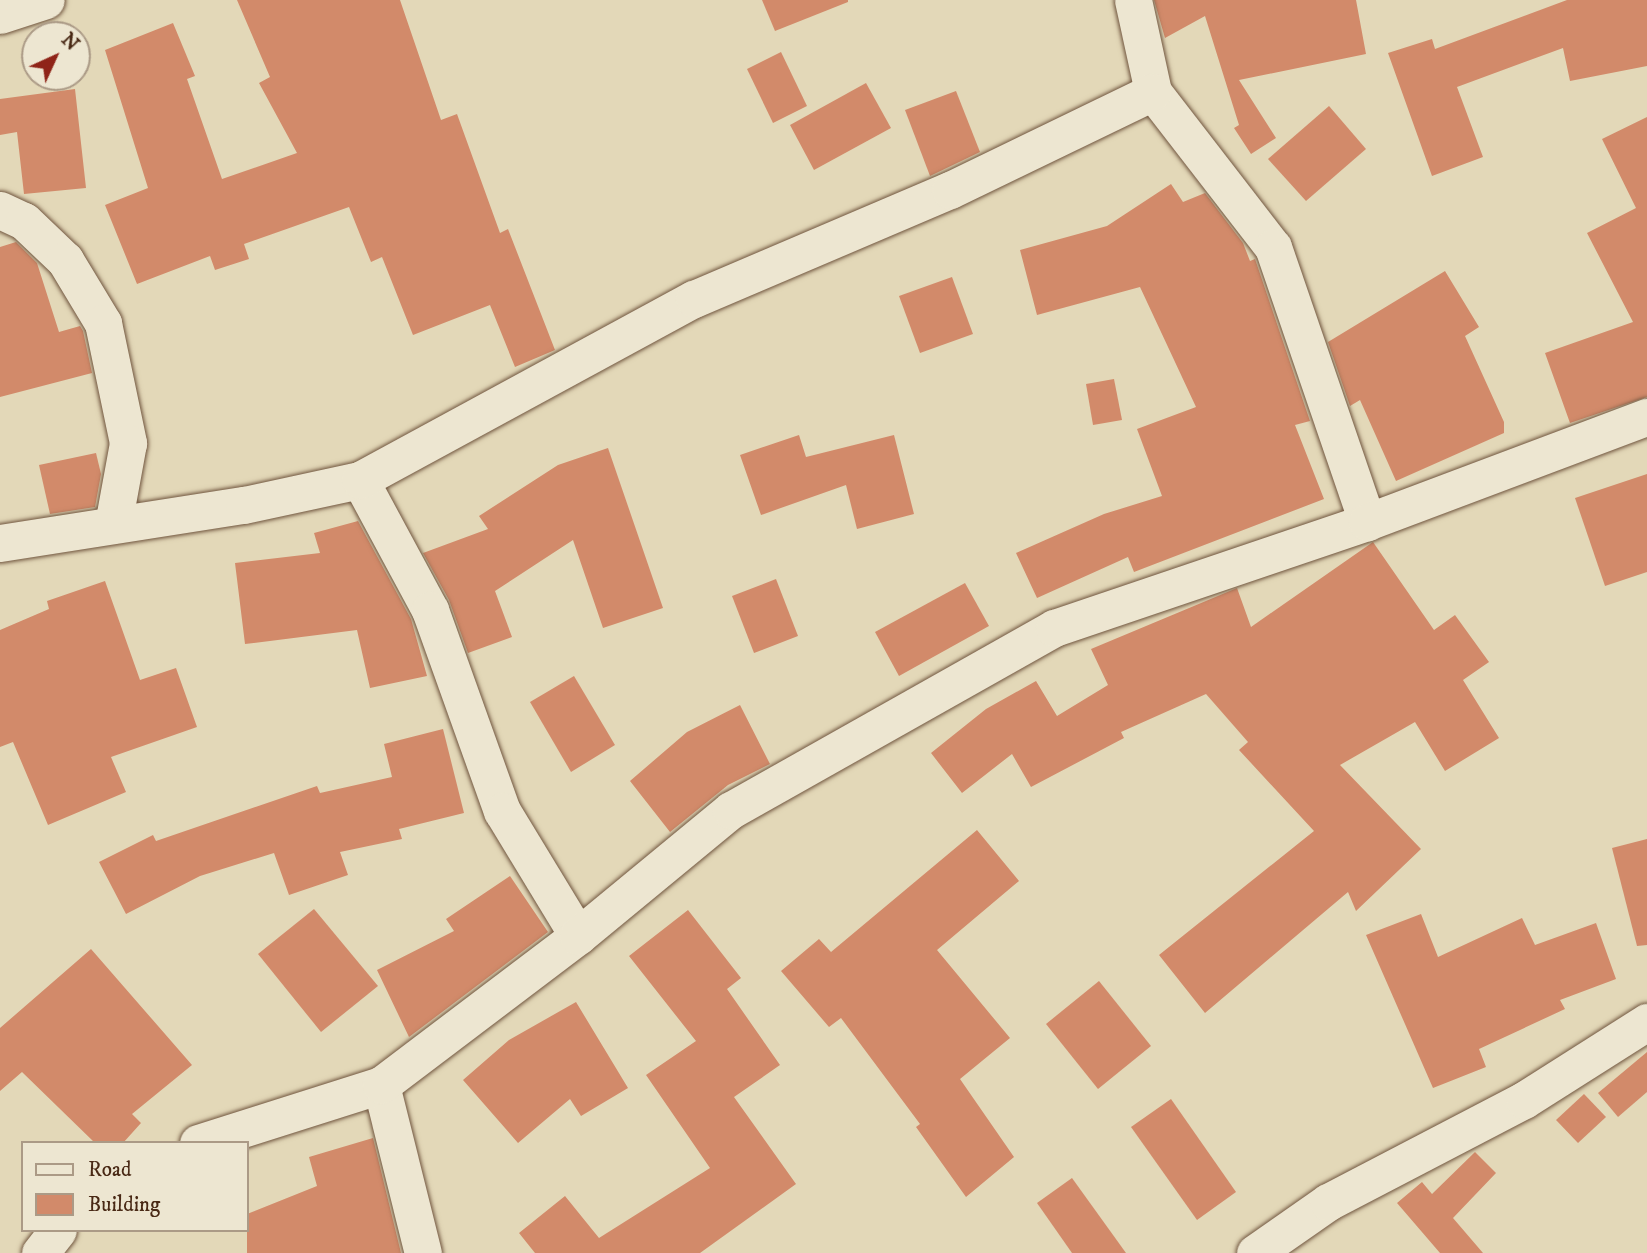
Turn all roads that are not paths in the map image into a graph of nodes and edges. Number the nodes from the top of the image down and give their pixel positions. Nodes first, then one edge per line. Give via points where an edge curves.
1 (46, 0) edge
2 (1133, 0) edge
3 (0, 15) edge
4 (1153, 92) junction
5 (0, 210) edge
6 (1647, 417) edge
7 (360, 480) junction
8 (1367, 522) junction
9 (113, 525) junction
10 (0, 542) edge
11 (578, 936) junction
12 (1647, 1022) edge
13 (381, 1085) junction
14 (204, 1141) edge
15 (56, 1232) edge
16 (40, 1253) edge
17 (423, 1253) edge
18 (1255, 1253) edge

1 - 3 street
2 - 4 street
4 - 7 street via 950,190 694,299
4 - 8 street via 1273,247
5 - 9 street via 24,220 65,260 103,323 128,443
6 - 8 street
7 - 9 street via 244,505
7 - 11 street via 430,610 502,811
8 - 11 street via 1054,628 1000,655 731,810
9 - 10 street
11 - 13 street
12 - 18 street via 1524,1100 1328,1202
13 - 14 street
13 - 17 street
15 - 16 street

